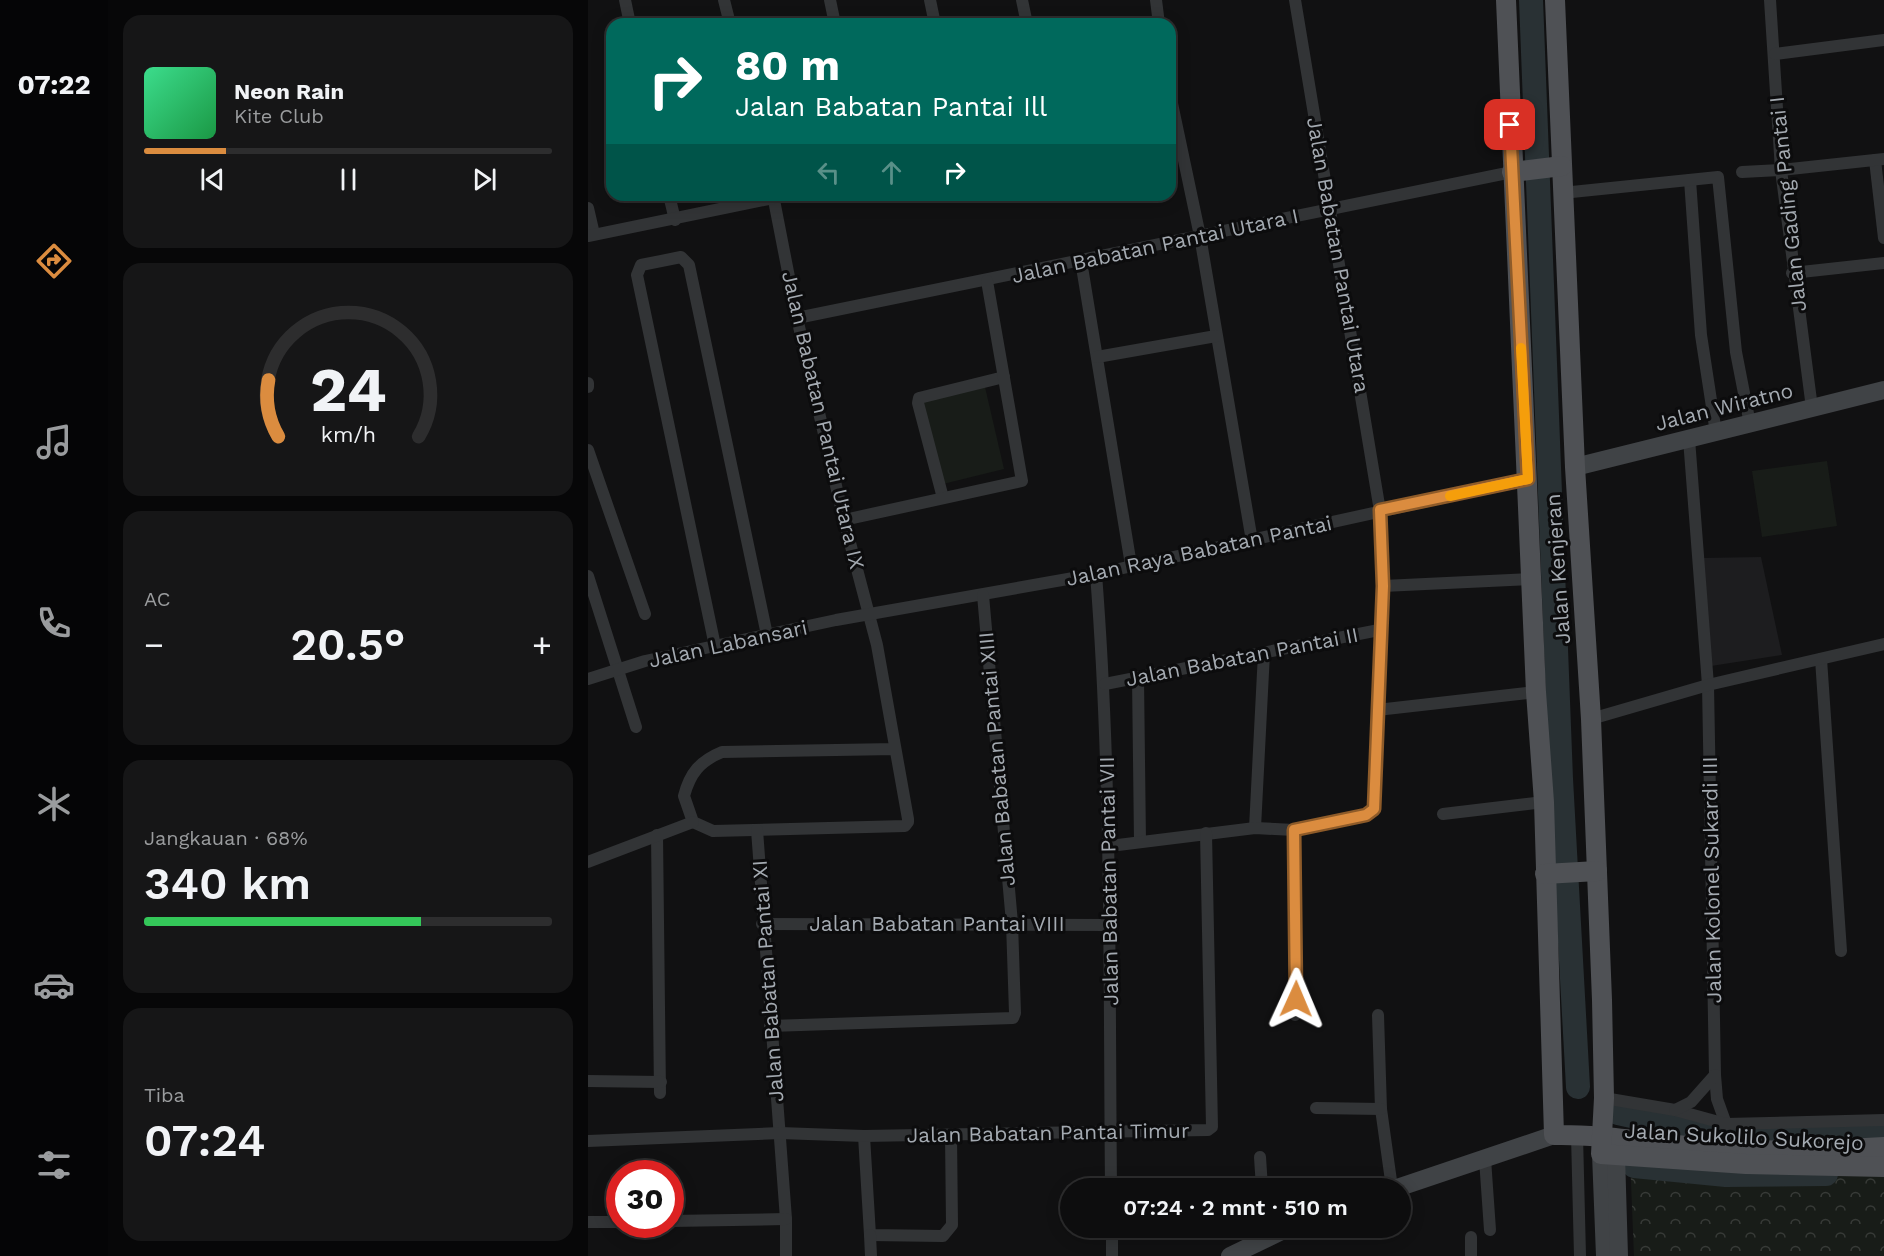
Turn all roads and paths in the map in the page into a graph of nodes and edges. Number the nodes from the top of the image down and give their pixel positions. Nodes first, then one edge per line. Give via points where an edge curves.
1 (625, 0) edge
2 (724, 0) edge
3 (830, 0) edge
4 (930, 0) edge
5 (1022, 0) edge
6 (1156, 0) edge
7 (1295, 0) edge
8 (1506, 0) edge
9 (1555, 0) edge
10 (1770, 0) edge
11 (629, 18) edge
12 (728, 18) edge
13 (834, 18) edge
14 (934, 18) edge
15 (1026, 18) edge
16 (1158, 18) edge
17 (1884, 40) edge
18 (1775, 54) junction
19 (1176, 134) edge
20 (1880, 159) edge
21 (1560, 167) junction
22 (1781, 171) junction
23 (1513, 172) junction
24 (1742, 172) dead end
25 (1690, 180) junction
26 (1562, 193) junction
27 (670, 201) edge
28 (757, 201) edge
29 (775, 201) edge
30 (588, 208) edge
31 (1330, 210) junction
32 (675, 220) junction
33 (591, 235) edge
34 (1200, 236) junction
35 (1884, 238) edge
36 (1081, 261) junction
37 (1884, 263) edge
38 (1792, 273) junction
39 (987, 281) junction
40 (797, 318) junction
41 (1216, 336) junction
42 (1097, 357) junction
43 (1004, 377) junction
44 (1884, 390) edge
45 (1812, 408) junction
46 (1750, 424) junction
47 (1716, 433) junction
48 (1689, 439) junction
49 (588, 450) edge
50 (1575, 467) junction
51 (1528, 479) junction
52 (943, 498) junction
53 (1380, 510) junction
54 (844, 520) junction
55 (1252, 541) junction
56 (1131, 565) junction
57 (1096, 574) junction
58 (588, 576) edge
59 (1532, 579) junction
60 (1383, 586) junction
61 (983, 595) junction
62 (869, 613) junction
63 (645, 614) dead end
64 (1379, 630) junction
65 (767, 635) junction
66 (1884, 644) edge
67 (715, 646) junction
68 (1264, 653) junction
69 (1821, 659) junction
70 (618, 669) junction
71 (1138, 678) junction
72 (588, 679) edge
73 (1105, 684) junction
74 (1708, 685) junction
75 (1536, 692) junction
76 (1377, 710) junction
77 (1591, 719) junction
78 (636, 728) dead end
79 (895, 749) junction
80 (1544, 802) junction
81 (1443, 814) dead end
82 (693, 822) junction
83 (1255, 828) junction
84 (757, 830) junction
85 (1294, 830) junction
86 (1206, 833) junction
87 (657, 836) junction
88 (1140, 842) junction
89 (1110, 846) junction
90 (588, 862) edge
91 (1595, 871) junction
92 (1547, 874) junction
93 (1012, 923) junction
94 (762, 924) junction
95 (1111, 925) junction
96 (1841, 951) dead end
97 (1378, 1015) dead end
98 (1295, 1016) dead end
99 (770, 1026) junction
100 (1715, 1075) junction
101 (588, 1081) edge
102 (1604, 1098) junction
103 (1316, 1108) dead end
104 (1381, 1109) junction
105 (1675, 1110) junction
106 (1884, 1120) edge
107 (1726, 1124) junction
108 (780, 1133) junction
109 (1111, 1133) junction
110 (951, 1135) junction
111 (1554, 1135) junction
112 (1577, 1135) junction
113 (864, 1136) junction
114 (588, 1141) edge
115 (1609, 1146) junction
116 (1884, 1148) edge
117 (1260, 1157) dead end
118 (1485, 1158) junction
119 (1884, 1167) edge
120 (1112, 1178) edge
121 (1261, 1178) edge
122 (1391, 1178) edge
123 (1411, 1183) edge
124 (786, 1219) junction
125 (684, 1221) edge
126 (588, 1222) edge
127 (606, 1222) edge
128 (1490, 1230) dead end
129 (870, 1235) junction
130 (1471, 1237) dead end
131 (1112, 1238) edge
132 (1257, 1238) edge
133 (786, 1256) edge
134 (871, 1256) edge
135 (1112, 1256) edge
136 (1230, 1256) edge
137 (1470, 1256) edge
138 (1580, 1256) edge
139 (1605, 1256) edge
140 (1619, 1256) edge

1 - 11 street
2 - 12 street
3 - 13 street
4 - 14 street
5 - 15 street
6 - 16 street
7 - 31 street, Jalan Babatan Pantai Utara
8 - 23 main road, Jalan Kenjeran
9 - 21 main road, Jalan Kenjeran
10 - 18 street, Jalan Gading Pantai I
17 - 18 street
18 - 22 street, Jalan Gading Pantai I
19 - 34 street
20 - 22 street
20 - 35 street
21 - 23 main road
21 - 26 main road, Jalan Kenjeran
22 - 24 street
22 - 38 street, Jalan Gading Pantai I
23 - 31 street, Jalan Babatan Pantai Utara I
23 - 51 main road, Jalan Kenjeran
25 - 26 street
25 - 46 street via 1718,177 1736,352
25 - 47 street via 1701,335
26 - 50 main road, Jalan Kenjeran
27 - 32 street
28 - 32 street
29 - 40 street, Jalan Babatan Pantai Utara IX
30 - 33 street
31 - 34 street, Jalan Babatan Pantai Utara I
31 - 53 street, Jalan Babatan Pantai Utara
32 - 33 street
34 - 36 street, Jalan Babatan Pantai Utara I
34 - 41 street
36 - 39 street, Jalan Babatan Pantai Utara I
36 - 42 street
37 - 38 street
38 - 45 street, Jalan Gading Pantai I
39 - 40 street, Jalan Babatan Pantai Utara I
39 - 43 street
40 - 54 street, Jalan Babatan Pantai Utara IX
41 - 42 street
41 - 55 street
42 - 56 street
43 - 52 street via 1023,480
43 - 52 street via 919,398
44 - 45 main road, Jalan Wiratno
45 - 46 main road, Jalan Wiratno
46 - 47 main road, Jalan Wiratno
47 - 48 main road, Jalan Wiratno
48 - 50 main road, Jalan Wiratno
48 - 74 street, Jalan Kolonel Sukardi III
49 - 63 street
50 - 77 main road, Jalan Kenjeran
51 - 53 street, Jalan Raya Babatan Pantai
51 - 59 main road, Jalan Kenjeran
52 - 54 street
53 - 55 street, Jalan Raya Babatan Pantai
53 - 60 street, Jalan Babatan Pantai Utara
54 - 62 street, Jalan Babatan Pantai Utara IX
55 - 56 street, Jalan Raya Babatan Pantai
56 - 57 street, Jalan Raya Babatan Pantai
57 - 61 street, Jalan Raya Babatan Pantai
57 - 73 street, Jalan Babatan Pantai VII
58 - 70 street
59 - 60 street
59 - 75 main road, Jalan Kenjeran
60 - 64 street, Jalan Babatan Pantai Utara
61 - 62 street, Jalan Raya Babatan Pantai
61 - 93 street, Jalan Babatan Pantai XIII
62 - 65 street, Jalan Labansari
62 - 79 street, Jalan Babatan Pantai Utara IX
64 - 68 street, Jalan Babatan Pantai II
64 - 76 street, Jalan Babatan Pantai Utara
65 - 67 street, Jalan Labansari
65 - 67 street via 689,265 681,257 641,265 637,274
66 - 69 street
67 - 70 street, Jalan Labansari
68 - 71 street, Jalan Babatan Pantai II
68 - 83 street
69 - 74 street
69 - 96 street
70 - 72 street, Jalan Labansari
70 - 78 street
71 - 73 street, Jalan Babatan Pantai II
71 - 88 street
73 - 89 street, Jalan Babatan Pantai VII
74 - 77 street
74 - 100 street, Jalan Kolonel Sukardi III
75 - 76 street
75 - 80 main road, Jalan Kenjeran
76 - 85 street, Jalan Babatan Pantai Utara via 1374,809 1366,815
77 - 91 main road, Jalan Kenjeran
79 - 82 street via 722,752 706,759 687,784 684,796
79 - 84 street, Jalan Babatan Pantai Utara IX via 907,825
80 - 81 street
80 - 92 main road, Jalan Kenjeran
82 - 84 street via 713,831
82 - 87 street
83 - 85 street
83 - 86 street
84 - 94 street, Jalan Babatan Pantai XI
85 - 98 street
86 - 88 street
86 - 109 street, Jalan Babatan Pantai Timur via 1212,1127
87 - 90 street
87 - 101 street via 661,1087
88 - 89 street
89 - 95 street, Jalan Babatan Pantai VII
91 - 92 main road
91 - 102 main road, Jalan Kenjeran
92 - 111 main road, Jalan Kenjeran
93 - 94 street, Jalan Babatan Pantai VIII
93 - 95 street, Jalan Babatan Pantai VIII
93 - 99 street, Jalan Babatan Pantai XIII via 1015,1013 1008,1021
94 - 99 street, Jalan Babatan Pantai XI
95 - 109 street, Jalan Babatan Pantai VII
97 - 104 street
99 - 108 street, Jalan Babatan Pantai XI
100 - 105 street via 1690,1102
100 - 107 street, Jalan Kolonel Sukardi III via 1717,1099
102 - 105 street
102 - 115 main road, Jalan Kenjeran
103 - 104 street
104 - 122 street
105 - 107 street
106 - 107 street
108 - 113 street, Jalan Babatan Pantai Timur
108 - 114 street, Jalan Babatan Pantai Timur
108 - 124 street, Jalan Babatan Pantai XI
109 - 110 street, Jalan Babatan Pantai Timur
109 - 120 street, Jalan Babatan Pantai VII
110 - 113 street, Jalan Babatan Pantai Timur
110 - 129 street via 949,1232 943,1236
111 - 112 main road
111 - 118 main road
112 - 115 main road
112 - 138 street
113 - 129 street
115 - 116 main road, Jalan Sukolilo Sukorejo via 1810,1151
115 - 119 main road, Jalan Sukolilo Sukorejo via 1746,1164
115 - 139 main road
115 - 140 main road
117 - 121 street
118 - 123 main road
118 - 128 street
124 - 125 street
124 - 133 street, Jalan Babatan Pantai XI
126 - 127 street
129 - 134 street
130 - 137 street
131 - 135 street
132 - 136 main road

